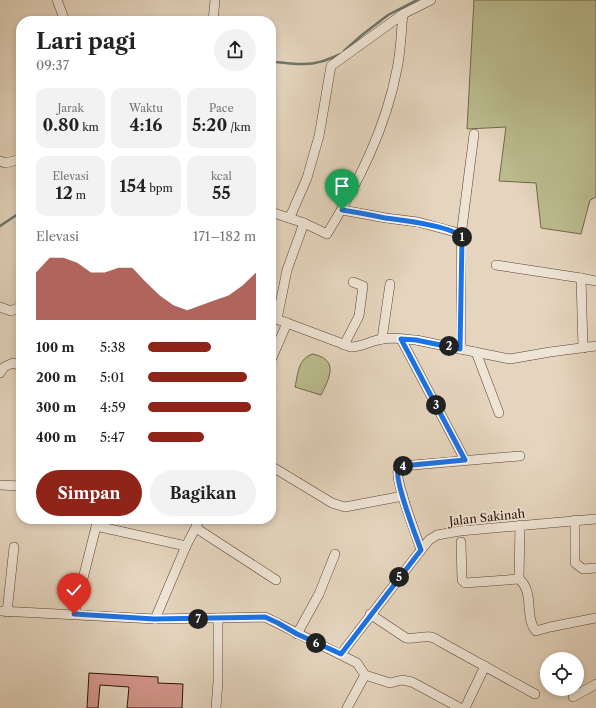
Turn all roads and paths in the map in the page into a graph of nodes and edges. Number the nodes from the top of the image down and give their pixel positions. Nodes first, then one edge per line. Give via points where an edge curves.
1 (57, 0) edge
2 (215, 0) edge
3 (431, 0) edge
4 (403, 14) junction
5 (64, 16) edge
6 (213, 16) edge
7 (474, 134) dead end
8 (16, 160) edge
9 (0, 161) edge
10 (342, 210) junction
11 (276, 213) edge
12 (290, 217) junction
13 (304, 223) junction
14 (461, 236) junction
15 (496, 265) dead end
16 (581, 278) junction
17 (596, 281) edge
18 (353, 282) dead end
19 (390, 284) dead end
20 (0, 307) edge
21 (16, 309) edge
22 (276, 311) edge
23 (276, 319) edge
24 (287, 323) junction
25 (382, 339) junction
26 (401, 339) junction
27 (344, 345) junction
28 (596, 346) edge
29 (276, 348) edge
30 (583, 348) junction
31 (460, 349) junction
32 (476, 352) junction
33 (16, 364) edge
34 (0, 373) edge
35 (499, 413) dead end
36 (520, 456) dead end
37 (465, 460) junction
38 (276, 469) edge
39 (0, 485) edge
40 (16, 486) edge
41 (403, 496) junction
42 (596, 519) edge
43 (576, 520) junction
44 (97, 524) edge
45 (101, 524) edge
46 (198, 524) edge
47 (520, 525) junction
48 (196, 528) junction
49 (461, 542) dead end
50 (186, 546) junction
51 (14, 547) dead end
52 (421, 550) junction
53 (335, 554) dead end
54 (596, 568) edge
55 (519, 579) junction
56 (276, 580) dead end
57 (4, 612) edge
58 (74, 614) junction
59 (370, 614) junction
60 (218, 618) junction
61 (596, 618) edge
62 (154, 619) junction
63 (297, 634) junction
64 (341, 654) junction
65 (485, 666) junction
66 (365, 675) junction
67 (596, 684) edge
68 (535, 694) dead end
69 (573, 697) dead end
70 (216, 708) edge
71 (347, 708) edge
72 (460, 708) edge
73 (465, 708) edge

1 - 5 street
2 - 6 street
3 - 4 street
4 - 10 street via 397,69 387,107 369,158
4 - 12 street via 331,66 319,136 307,178
7 - 14 street
8 - 9 street via 6,163
10 - 13 street via 327,234
10 - 14 street via 418,222
11 - 12 street
12 - 13 street
13 - 22 street
14 - 31 street
15 - 16 street
16 - 17 street
16 - 30 street
18 - 27 street via 363,286 359,316
19 - 25 street
20 - 21 street via 8,311
23 - 24 street
24 - 27 street
24 - 29 street
25 - 26 street
25 - 27 street via 358,347
26 - 31 street
26 - 37 street
28 - 30 street
30 - 32 street via 510,359
31 - 32 street
32 - 35 street
33 - 34 street via 4,367
36 - 37 street
37 - 41 street via 402,466 398,471 398,477
38 - 41 street via 332,503 345,507
39 - 40 street
41 - 52 street
42 - 43 street, Jalan Sakinah
43 - 47 street, Jalan Sakinah
43 - 54 street via 576,563 583,569
44 - 58 street
45 - 50 street
46 - 48 street
47 - 52 street, Jalan Sakinah via 437,535
47 - 55 street
48 - 50 street
48 - 56 street
49 - 55 street via 462,580 465,583
50 - 62 street
51 - 57 street
52 - 59 street, Jalan Sakinah
53 - 63 street via 319,594
55 - 61 street via 526,589 532,627 536,631
57 - 58 street
58 - 62 street
59 - 64 street, Jalan Sakinah
59 - 65 street via 406,638 433,637
60 - 62 street
60 - 63 street via 265,617
60 - 70 street
63 - 64 street
64 - 66 street via 357,663
65 - 68 street
65 - 73 street
66 - 71 street
66 - 72 street via 390,683 402,680 412,682
67 - 69 street

